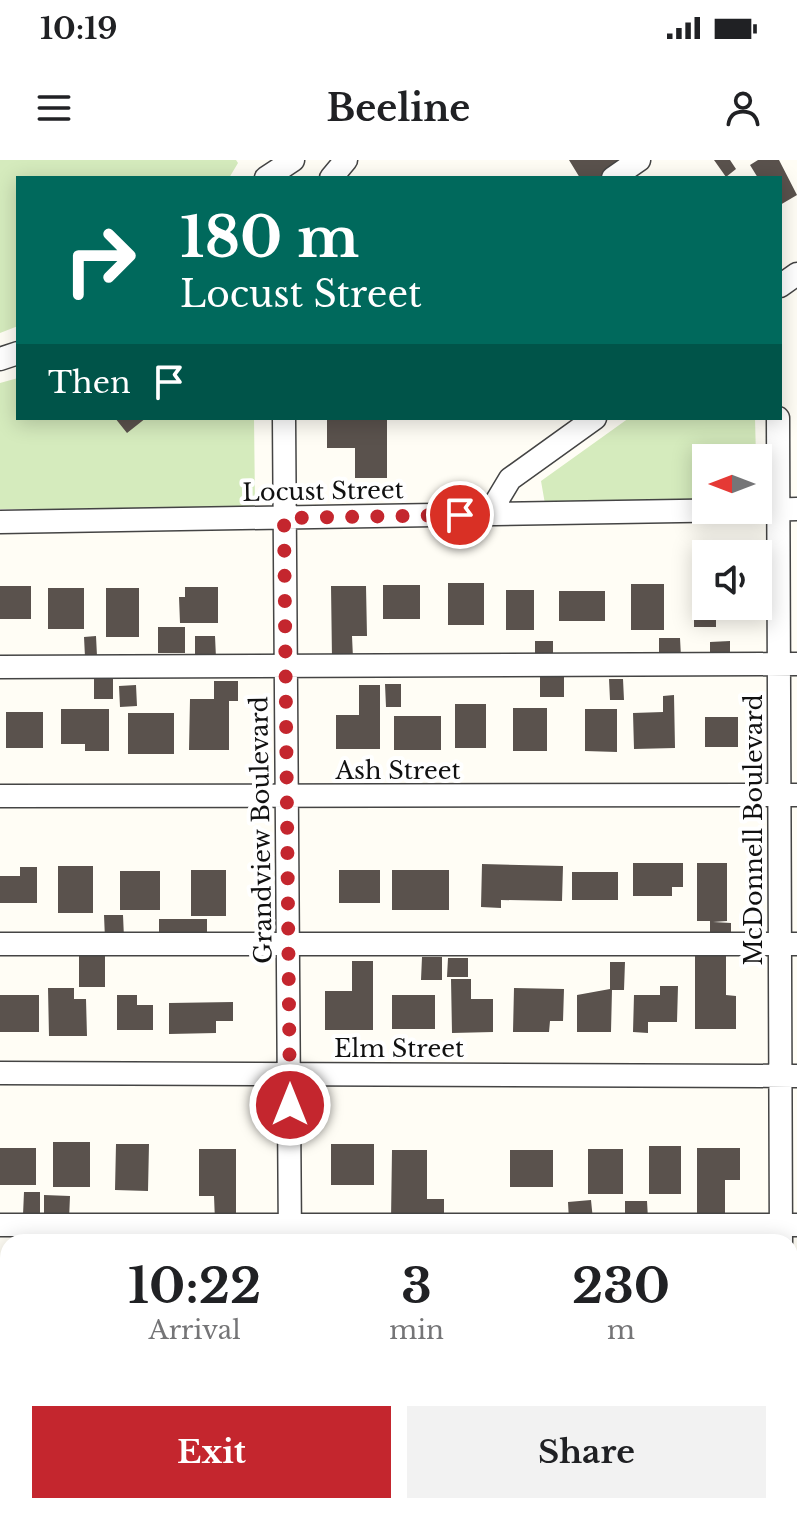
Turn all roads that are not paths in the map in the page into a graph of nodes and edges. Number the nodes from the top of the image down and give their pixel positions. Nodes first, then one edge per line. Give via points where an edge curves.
1 (346, 160) edge
2 (639, 160) edge
3 (333, 176) edge
4 (616, 176) edge
5 (284, 420) edge
6 (592, 420) edge
7 (778, 420) edge
8 (778, 509) edge
9 (692, 511) edge
10 (489, 514) junction
11 (284, 518) junction
12 (0, 522) edge
13 (788, 664) edge
14 (0, 667) edge
15 (284, 668) junction
16 (788, 795) edge
17 (0, 796) edge
18 (288, 796) junction
19 (0, 944) edge
20 (788, 944) edge
21 (289, 945) junction
22 (0, 1073) edge
23 (290, 1074) junction
24 (788, 1076) edge
25 (0, 1225) edge
26 (786, 1231) edge
27 (290, 1234) edge

1 - 3 street
2 - 4 street
5 - 11 street, Grandview Boulevard
6 - 10 street via 510,479
7 - 8 street, McDonnell Boulevard
8 - 13 street, McDonnell Boulevard
9 - 10 street, Locust Street
10 - 11 street, Locust Street
11 - 12 street, Locust Street
11 - 15 street, Grandview Boulevard
13 - 15 street
13 - 16 street, McDonnell Boulevard
14 - 15 street
15 - 18 street, Grandview Boulevard
16 - 18 street, Ash Street
16 - 20 street, McDonnell Boulevard
17 - 18 street, Ash Street
18 - 21 street, Grandview Boulevard
19 - 21 street
20 - 21 street
20 - 24 street, McDonnell Boulevard
21 - 23 street, Grandview Boulevard
22 - 23 street, Elm Street
23 - 24 street, Elm Street
23 - 27 street, Grandview Boulevard
24 - 26 street, McDonnell Boulevard
25 - 27 street
26 - 27 street

